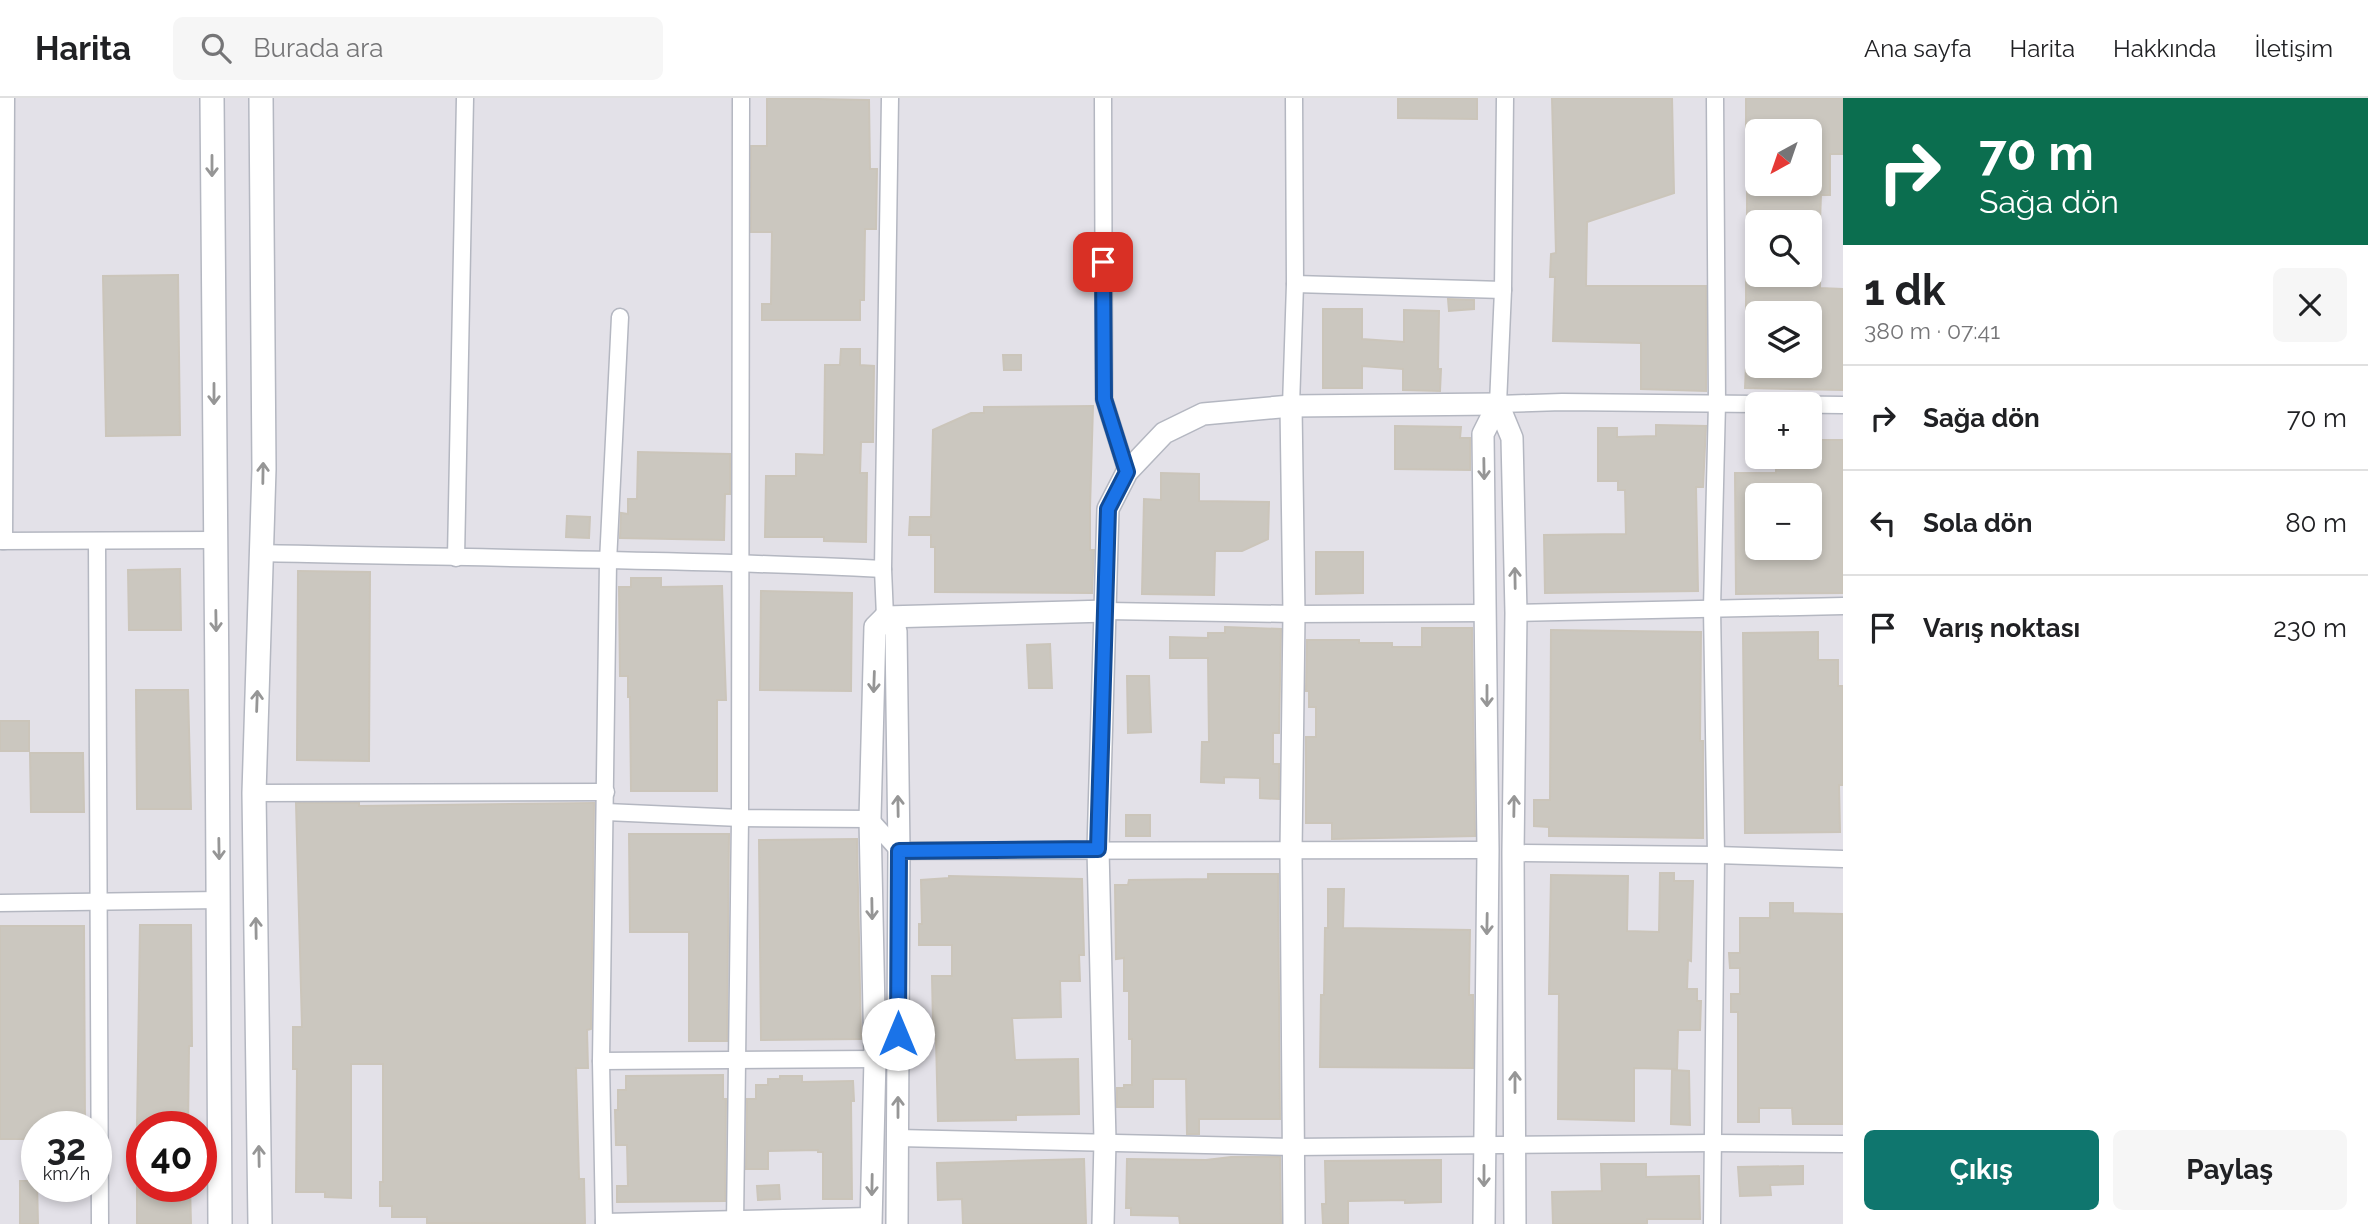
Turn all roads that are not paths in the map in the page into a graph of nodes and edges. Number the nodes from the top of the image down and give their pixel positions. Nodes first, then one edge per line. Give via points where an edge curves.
1 (6, 98) edge
2 (212, 98) edge
3 (261, 98) edge
4 (465, 98) edge
5 (741, 98) edge
6 (890, 98) edge
7 (1103, 98) edge
8 (1294, 98) edge
9 (1506, 98) edge
10 (1715, 98) edge
11 (1295, 284) junction
12 (1503, 290) junction
13 (620, 317) dead end
14 (1717, 403) junction
15 (1498, 404) junction
16 (1843, 405) edge
17 (1291, 406) junction
18 (1127, 472) junction
19 (214, 540) junction
20 (2, 541) edge
21 (97, 541) junction
22 (262, 553) junction
23 (456, 558) junction
24 (608, 562) junction
25 (740, 562) junction
26 (883, 569) junction
27 (1843, 606) edge
28 (1712, 608) junction
29 (1107, 611) junction
30 (1487, 613) junction
31 (1516, 613) junction
32 (1294, 614) junction
33 (885, 617) junction
34 (606, 792) junction
35 (254, 793) junction
36 (606, 812) junction
37 (740, 818) junction
38 (870, 819) junction
39 (1098, 849) junction
40 (1488, 850) junction
41 (899, 851) junction
42 (1291, 852) junction
43 (1513, 853) junction
44 (1716, 855) junction
45 (1843, 859) edge
46 (220, 900) junction
47 (0, 903) edge
48 (99, 903) junction
49 (875, 1059) junction
50 (736, 1060) junction
51 (601, 1061) junction
52 (898, 1138) junction
53 (1105, 1141) junction
54 (1712, 1143) junction
55 (1843, 1144) edge
56 (1484, 1145) junction
57 (1516, 1145) junction
58 (1293, 1147) junction
59 (871, 1220) edge
60 (735, 1222) edge
61 (604, 1223) edge
62 (100, 1224) edge
63 (220, 1224) edge
64 (260, 1224) edge
65 (897, 1224) edge
66 (1104, 1224) edge
67 (1294, 1224) edge
68 (1484, 1224) edge
69 (1515, 1224) edge
70 (1712, 1224) edge

1 - 20 street
2 -> 19 main road
22 -> 3 main road
4 - 23 street
5 - 25 street
6 - 26 street
7 - 18 street via 1104,399
8 - 11 street
9 - 12 street
10 - 14 street
11 - 12 street
11 - 17 street
12 - 15 street
13 - 24 street
14 - 15 street
14 - 16 street
14 - 28 street
15 - 17 street
15 -> 30 street via 1483,434
31 -> 15 street via 1513,439
17 - 18 street via 1203,414 1164,433
17 - 32 street
18 - 29 street via 1108,509
19 - 21 street
19 -> 46 main road
20 - 21 street
21 - 48 street
22 - 23 street
35 -> 22 main road
23 - 24 street
24 - 25 street
24 - 34 street
25 - 26 street
25 - 37 street
26 - 33 street
27 - 28 street
28 - 31 street
28 - 44 street
29 - 32 street
29 - 33 street
29 - 39 street
30 - 32 street
30 -> 40 street
43 -> 31 street
32 - 42 street
33 -> 38 street via 876,627
41 -> 33 street via 896,631
34 - 35 street
34 - 36 street
64 -> 35 main road
36 - 37 street
36 - 51 street
37 - 38 street
37 - 50 street
38 - 41 street
38 -> 49 street
39 - 41 street
39 - 42 street
39 - 53 street
40 - 42 street
40 -> 56 street
52 -> 41 street
42 - 58 street
43 - 44 street
57 -> 43 street
44 - 45 street
44 - 54 street
46 - 48 street
46 - 63 main road
47 - 48 street
48 - 62 street
49 - 50 street
49 -> 59 street
50 - 51 street
50 - 60 street
51 - 61 street
52 - 53 street
52 - 65 street
53 - 58 street
53 - 66 street
54 - 55 street
54 - 57 street
54 - 70 street
56 - 57 street
56 - 58 street
56 -> 68 street
57 - 69 street
58 - 67 street
59 - 60 street
60 - 61 street

